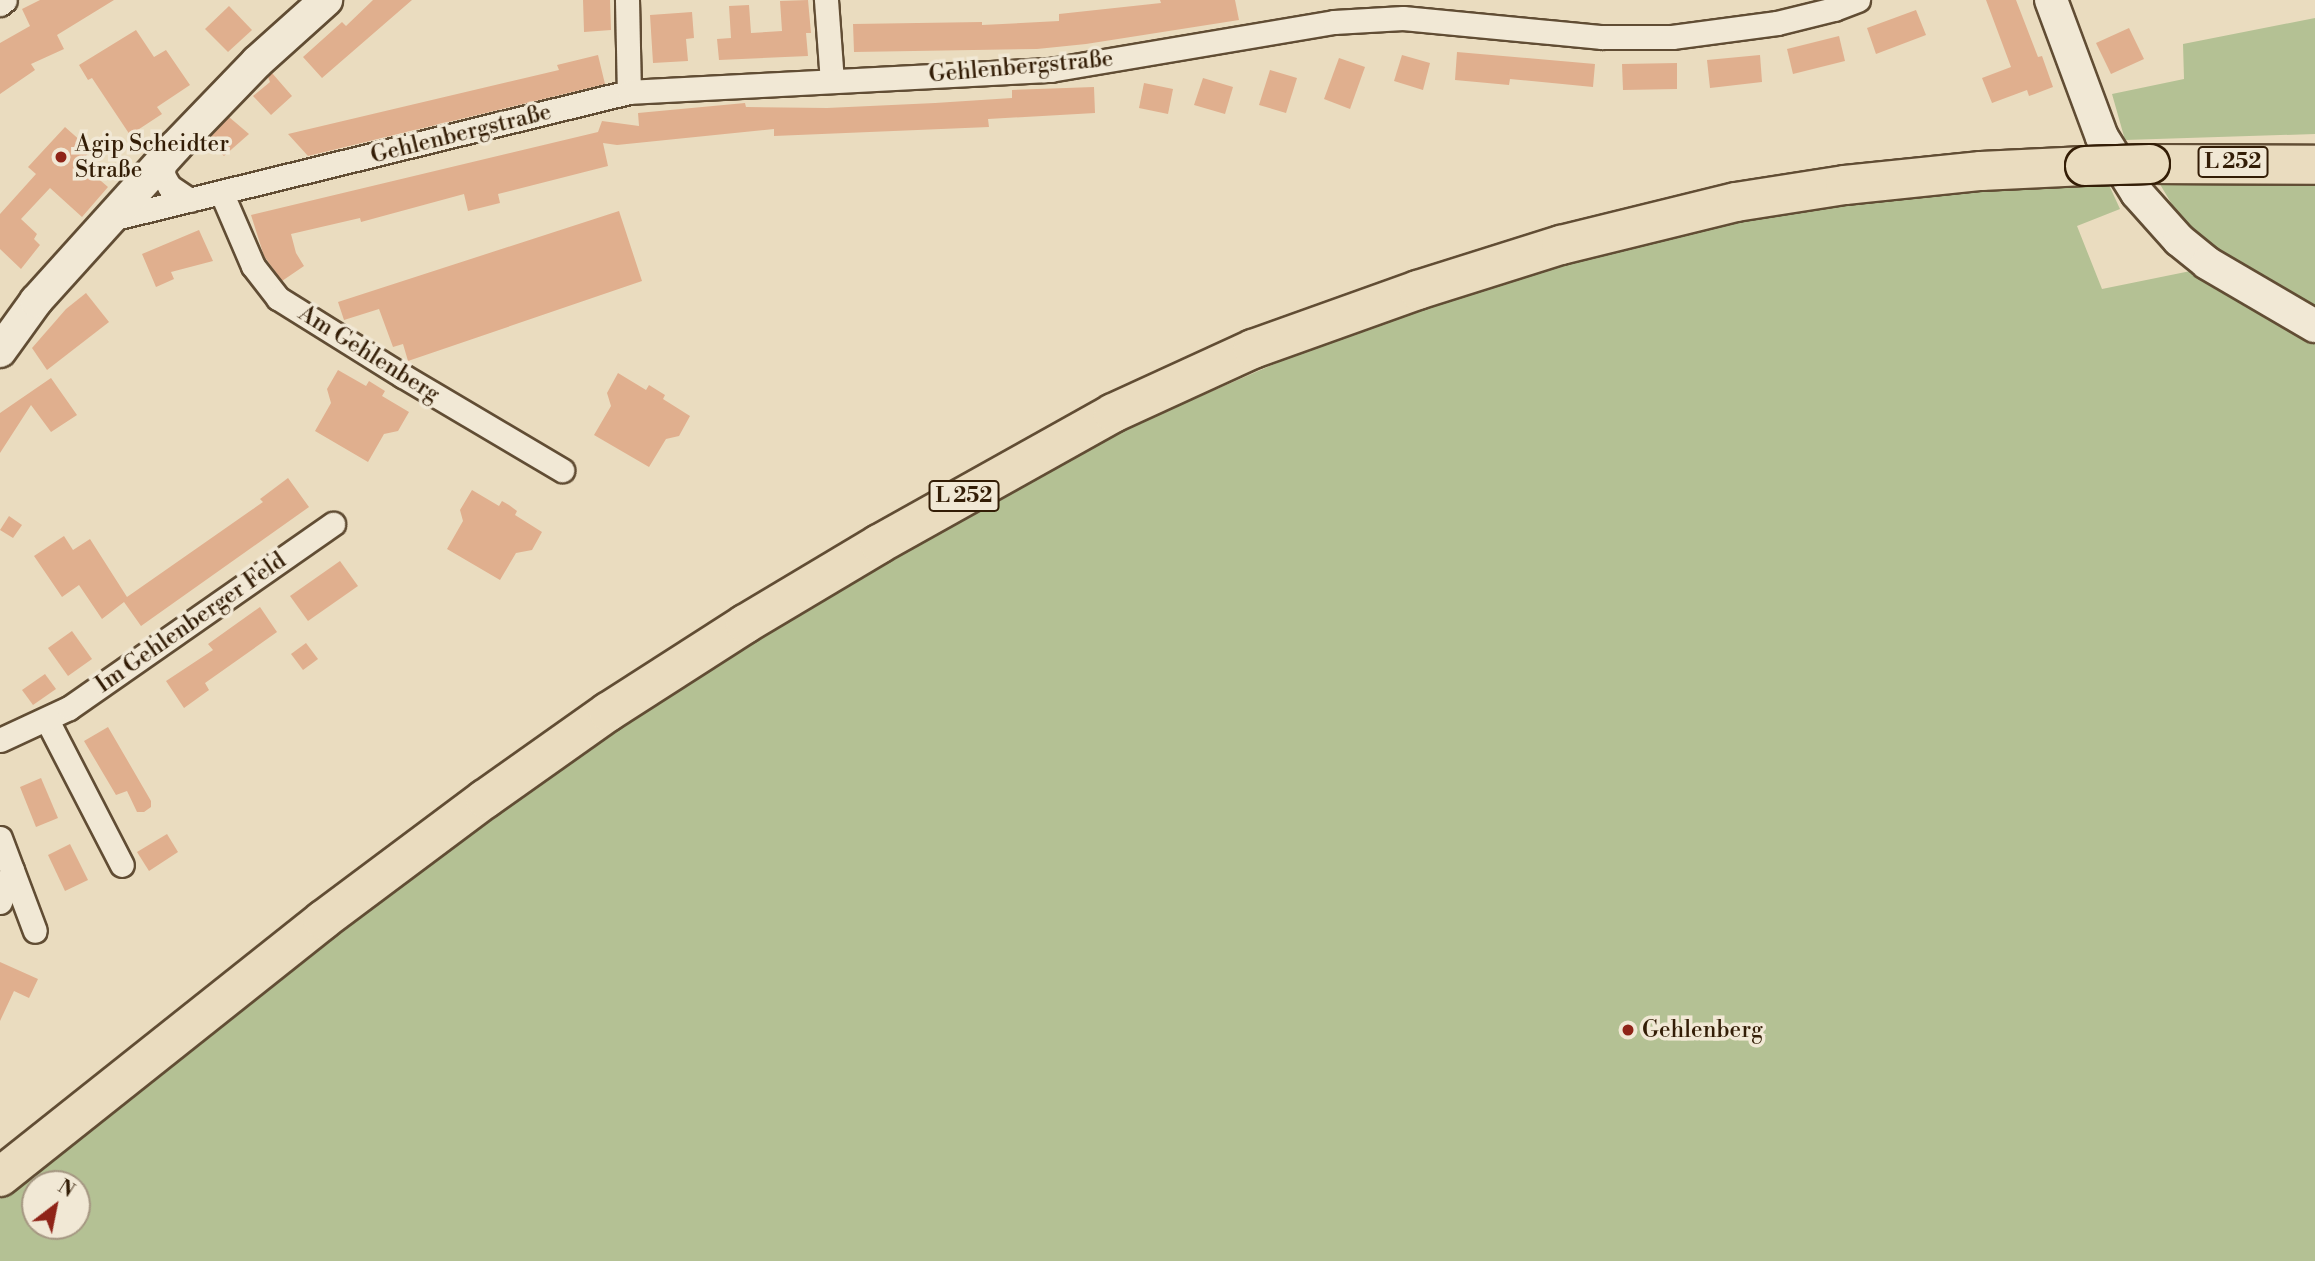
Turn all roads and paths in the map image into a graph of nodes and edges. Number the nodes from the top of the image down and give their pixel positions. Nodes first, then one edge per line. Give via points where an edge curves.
1 (5, 0) edge
2 (326, 0) edge
3 (627, 0) edge
4 (826, 0) edge
5 (1858, 0) edge
6 (2051, 0) edge
7 (0, 4) edge
8 (832, 81) junction
9 (629, 92) junction
10 (164, 160) junction
11 (2315, 164) edge
12 (222, 194) junction
13 (190, 200) junction
14 (111, 219) junction
15 (2315, 326) edge
16 (0, 351) edge
17 (562, 470) dead end
18 (333, 524) dead end
19 (47, 720) junction
20 (0, 740) edge
21 (0, 838) edge
22 (122, 865) dead end
23 (12, 870) junction
24 (0, 902) edge
25 (35, 931) dead end
26 (0, 1177) edge

1 - 7 street
2 - 10 street via 249,70
3 - 9 street
4 - 8 street
5 - 8 street, Gehlenbergstraße via 1777,23 1672,37 1602,37 1389,19 1334,22 1050,69
6 - 15 street via 2102,137 2137,193 2179,240 2207,263
8 - 9 street, Gehlenbergstraße
9 - 12 street, Gehlenbergstraße
10 - 13 street via 163,175 169,186
10 - 14 street
11 - 26 highway, L 252, bridge via 1981,171 1736,202 1561,246 1418,290 1253,349 1113,413 879,544 608,712 323,920
12 - 13 street, Gehlenbergstraße
12 - 17 street, Am Gehlenberg via 253,266 278,298
13 - 14 street, Gehlenbergstraße
14 - 16 street via 36,302
18 - 19 street, Im Gehlenberger Feld
19 - 20 street, Im Gehlenberger Feld
19 - 22 street
21 - 23 street
23 - 24 street
23 - 25 street

